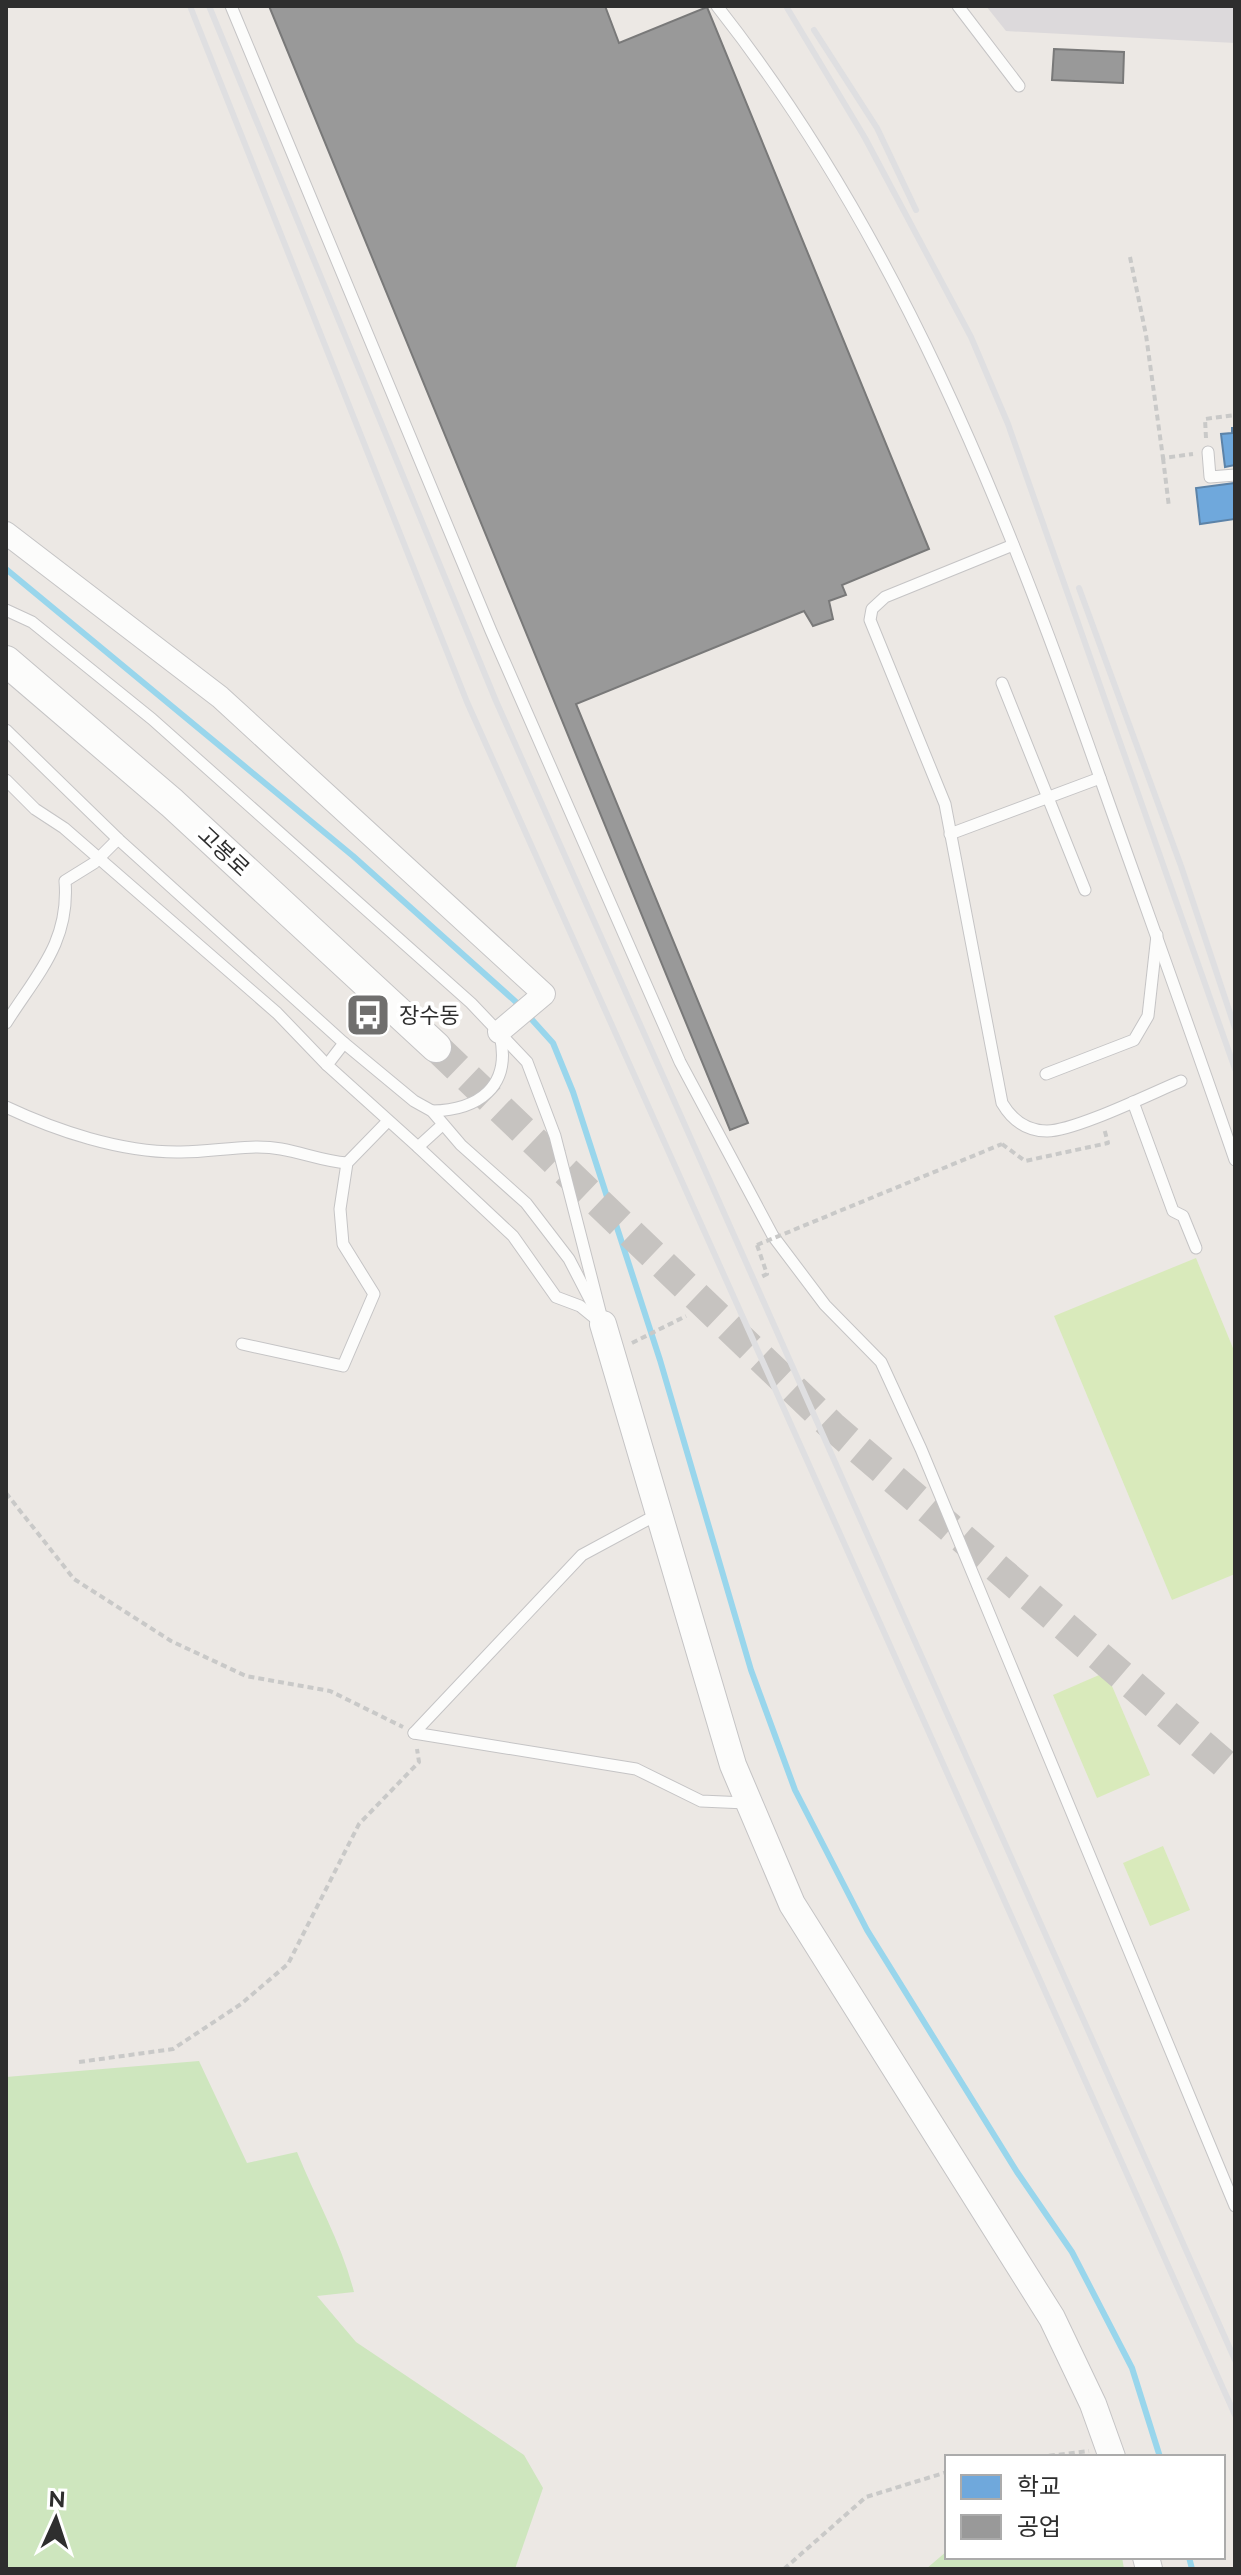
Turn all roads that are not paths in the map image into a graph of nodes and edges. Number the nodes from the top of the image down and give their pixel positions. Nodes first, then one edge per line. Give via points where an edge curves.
1 (231, 6) edge
2 (717, 6) edge
3 (958, 6) edge
4 (1019, 86) dead end
5 (1208, 452) road end
6 (1235, 475) edge
7 (6, 533) edge
8 (1013, 545) junction
9 (6, 610) edge
10 (6, 661) edge
11 (1002, 683) dead end
12 (6, 730) edge
13 (1100, 778) junction
14 (6, 780) edge
15 (1047, 799) junction
16 (950, 834) junction
17 (118, 839) junction
18 (99, 858) junction
19 (1085, 890) dead end
20 (1157, 930) junction
21 (6, 1023) edge
22 (504, 1028) junction
23 (344, 1043) junction
24 (436, 1047) tunnel mouth
25 (327, 1065) junction
26 (1046, 1074) dead end
27 (1181, 1081) dead end
28 (1133, 1102) junction
29 (6, 1107) edge
30 (432, 1111) junction
31 (387, 1122) junction
32 (441, 1126) junction
33 (418, 1147) junction
34 (1235, 1160) edge
35 (347, 1163) junction
36 (1196, 1248) dead end
37 (603, 1324) junction
38 (242, 1344) dead end
39 (660, 1513) junction
40 (749, 1803) junction
41 (1235, 2206) edge
42 (1110, 2453) edge

1 - 41 lane via 491,631 680,1062 773,1236 825,1305 881,1362
2 - 8 lane via 820,151 879,257 962,420
3 - 4 lane
5 - 6 lane via 1210,477
7 - 22 street via 220,697 544,994
8 - 13 lane
8 - 16 lane via 885,597 872,609 870,627 945,804
9 - 22 lane via 32,622 152,719
10 - 24 main road, 고봉로 via 172,803
11 - 15 lane
12 - 17 lane
13 - 15 lane
13 - 20 lane
14 - 18 lane
15 - 16 lane
15 - 19 lane
16 - 28 lane via 1002,1103 1016,1122 1047,1131
17 - 18 lane
17 - 23 lane
18 - 21 lane via 65,881 67,907 60,938
18 - 25 lane via 277,1013
20 - 26 lane via 1148,1016 1134,1040
20 - 34 lane
22 - 30 lane via 497,1081 476,1104
22 - 37 lane via 544,1099
23 - 25 lane
23 - 30 lane
25 - 31 lane
27 - 28 lane
28 - 36 lane via 1173,1211 1183,1216
29 - 35 lane via 38,1122 118,1144 175,1152 281,1149
30 - 32 lane
31 - 33 lane
31 - 35 lane
32 - 33 lane
32 - 37 lane via 543,1223
33 - 37 lane via 513,1236 556,1297 580,1306
35 - 38 lane via 340,1209 343,1244 374,1294 343,1366
37 - 39 street
39 - 40 street via 733,1765
39 - 40 lane via 582,1555 414,1733 636,1769 701,1801
40 - 42 street via 792,1904 1052,2318

